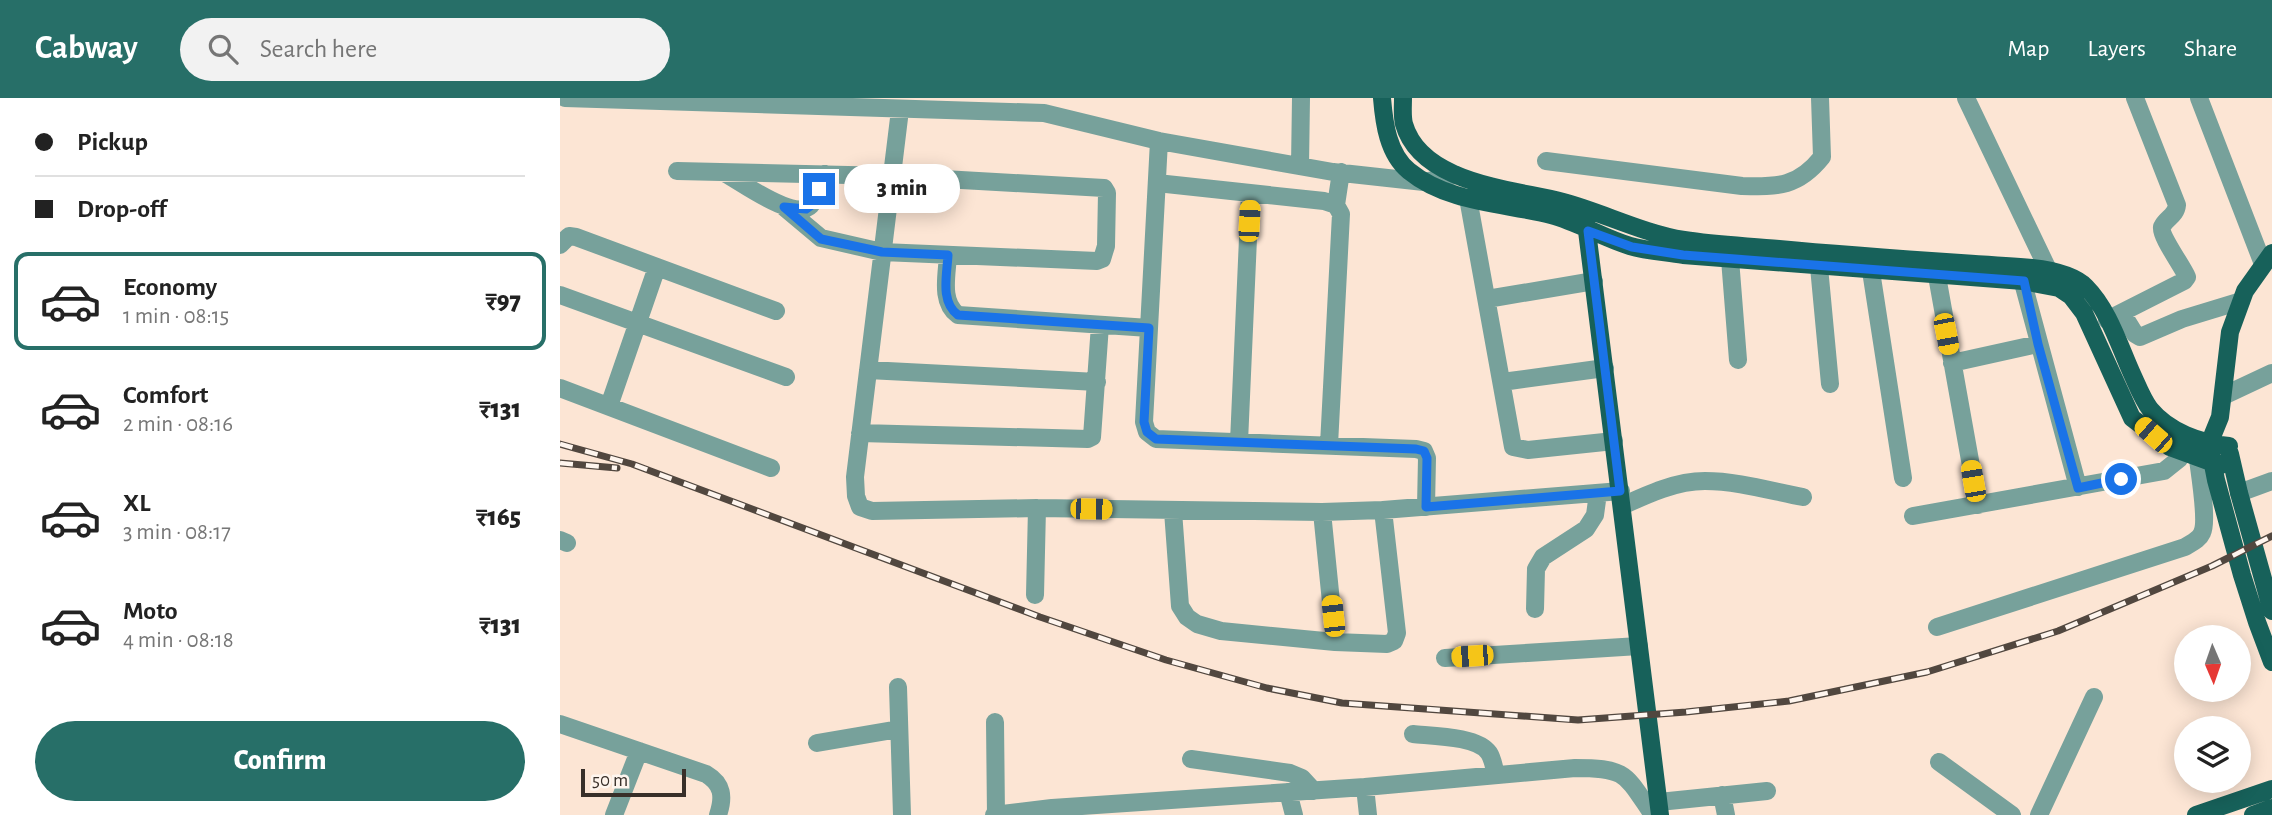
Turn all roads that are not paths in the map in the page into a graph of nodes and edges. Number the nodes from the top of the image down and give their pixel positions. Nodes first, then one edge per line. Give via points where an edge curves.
1 (565, 98) edge
2 (985, 98) edge
3 (1301, 98) edge
4 (1382, 98) edge
5 (1403, 98) edge
6 (1820, 98) edge
7 (1966, 98) edge
8 (2135, 98) edge
9 (2199, 98) edge
10 (643, 99) edge
11 (1043, 105) edge
12 (900, 110) junction
13 (958, 111) junction
14 (1159, 141) junction
15 (1546, 161) dead end
16 (1300, 166) junction
17 (677, 171) dead end
18 (724, 172) junction
19 (1341, 172) junction
20 (825, 174) junction
21 (1456, 175) junction
22 (891, 176) junction
23 (1424, 182) junction
24 (1157, 183) junction
25 (1250, 193) junction
26 (1468, 198) junction
27 (1336, 205) junction
28 (784, 207) junction
29 (1584, 209) junction
30 (1588, 231) junction
31 (560, 244) edge
32 (882, 252) junction
33 (948, 255) junction
34 (1730, 259) junction
35 (2269, 261) edge
36 (657, 267) junction
37 (1819, 267) junction
38 (1871, 271) junction
39 (2021, 275) junction
40 (1937, 276) junction
41 (2052, 279) junction
42 (1594, 281) junction
43 (560, 295) edge
44 (1487, 299) junction
45 (2241, 301) junction
46 (776, 311) dead end
47 (2114, 316) junction
48 (638, 323) junction
49 (1100, 325) junction
50 (1149, 328) junction
51 (2038, 344) junction
52 (1738, 360) dead end
53 (1952, 363) junction
54 (1605, 368) junction
55 (868, 370) junction
56 (2272, 373) edge
57 (786, 377) dead end
58 (1097, 382) junction
59 (1502, 382) junction
60 (1830, 384) dead end
61 (560, 388) edge
62 (2223, 396) junction
63 (609, 406) junction
64 (2220, 417) junction
65 (860, 433) junction
66 (1614, 441) junction
67 (1239, 442) junction
68 (1329, 445) junction
69 (2229, 446) junction
70 (2199, 451) junction
71 (2231, 464) junction
72 (771, 468) dead end
73 (1903, 478) dead end
74 (2272, 481) edge
75 (2078, 488) junction
76 (1598, 493) junction
77 (2239, 493) junction
78 (1803, 497) dead end
79 (1621, 499) junction
80 (1978, 505) junction
81 (1426, 507) junction
82 (1037, 508) junction
83 (1383, 510) junction
84 (1173, 511) junction
85 (1322, 512) junction
86 (1913, 516) dead end
87 (1035, 594) dead end
88 (1535, 609) dead end
89 (2272, 611) edge
90 (2265, 624) edge
91 (1937, 626) dead end
92 (1335, 642) junction
93 (1639, 646) junction
94 (1445, 658) dead end
95 (2272, 662) edge
96 (898, 687) dead end
97 (2094, 697) dead end
98 (995, 722) dead end
99 (560, 724) edge
100 (899, 729) junction
101 (1413, 734) dead end
102 (817, 743) dead end
103 (639, 751) junction
104 (1191, 759) dead end
105 (1939, 762) dead end
106 (1496, 775) junction
107 (1365, 787) junction
108 (2272, 789) edge
109 (1314, 791) junction
110 (1767, 791) dead end
111 (1288, 792) junction
112 (1722, 795) junction
113 (2272, 808) edge
114 (1120, 809) edge
115 (1053, 811) edge
116 (1657, 811) edge
117 (614, 815) edge
118 (718, 815) edge
119 (902, 815) edge
120 (995, 815) edge
121 (1294, 815) edge
122 (1368, 815) edge
123 (1726, 815) edge
124 (2012, 815) edge
125 (2039, 815) edge
126 (2196, 815) edge
127 (2253, 815) edge

1 - 10 street
2 - 13 street
3 - 16 street
4 - 23 main road via 1386,129 1396,155
5 - 21 main road via 1404,122 1414,142 1431,161
6 - 15 street via 1822,157 1810,173 1794,183 1742,186
7 - 41 street
8 - 47 street via 2177,205 2162,233 2187,277
9 - 35 street
10 - 12 street
11 - 13 street
11 - 14 street
12 - 13 street
12 - 22 street
14 - 16 street
14 - 24 street
16 - 19 street
17 - 18 street
18 - 20 street
18 - 28 street
19 - 23 street
19 - 27 street
20 - 22 street
20 - 28 street via 813,204 806,209
21 - 23 street
21 - 29 main road
22 - 32 street
22 - 33 street via 1107,190 1102,259
23 - 26 main road
24 - 25 street
24 - 50 street
25 - 27 street
25 - 67 street
26 - 30 main road via 1554,216
26 - 44 street
27 - 68 street via 1341,214
28 - 32 street via 821,239
29 - 30 main road
29 - 39 main road via 1639,230 1685,240
30 - 34 main road via 1632,247
30 - 42 main road
31 - 36 street via 569,236 576,237
32 - 33 street
32 - 55 street
33 - 49 street via 946,300 958,315
34 - 37 main road
34 - 52 street
35 - 45 main road
36 - 46 street
36 - 48 street
37 - 38 main road
37 - 60 street
38 - 40 main road
38 - 73 street
39 - 40 main road
39 - 41 main road
39 - 51 street
40 - 53 street
41 - 47 main road via 2067,276 2087,288
41 - 70 main road via 2084,313 2132,418 2153,435
42 - 44 street
42 - 54 main road
43 - 48 street
44 - 59 street
45 - 47 street via 2140,337
45 - 62 main road via 2230,332
47 - 70 main road via 2149,408
48 - 57 street
48 - 63 street
49 - 50 street
49 - 58 street
50 - 67 street via 1147,432 1156,439
51 - 53 street
51 - 75 street
53 - 80 street
54 - 59 street
54 - 66 main road
55 - 58 street
55 - 65 street
56 - 62 street
58 - 65 street via 1094,434 1088,439
59 - 66 street via 1516,449
61 - 63 street
62 - 64 main road
63 - 72 street
64 - 69 main road
64 - 70 main road
65 - 82 street via 855,477 860,507 872,511
66 - 79 main road
67 - 68 street
68 - 81 street via 1424,451
69 - 70 main road
69 - 71 main road
70 - 71 main road
70 - 75 street via 2164,471
70 - 90 main road
70 - 91 street via 2204,517 2197,540
71 - 77 main road
74 - 77 street
75 - 80 street
76 - 79 street
76 - 81 street
76 - 88 street via 1595,514 1586,528 1543,557 1536,569
77 - 89 main road
78 - 79 street via 1704,481
79 - 93 main road
80 - 86 street
81 - 83 street
82 - 84 street
82 - 87 street
83 - 85 street
83 - 92 street via 1397,633 1387,644
84 - 85 street
84 - 92 street via 1178,596 1187,618 1221,631
85 - 92 street
90 - 95 main road
93 - 94 street
93 - 116 main road
96 - 100 street
97 - 125 street
98 - 120 street
99 - 103 street
100 - 102 street
100 - 119 street
101 - 106 street via 1481,746 1490,753
103 - 117 street
103 - 118 street via 716,780 723,800
104 - 109 street via 1290,773
105 - 124 street
106 - 107 street
106 - 116 street via 1606,768 1627,777
107 - 109 street
107 - 122 street
108 - 126 main road
109 - 111 street
110 - 112 street
111 - 114 street
111 - 121 street
112 - 116 street
112 - 123 street
113 - 127 main road
114 - 115 street
115 - 120 street

